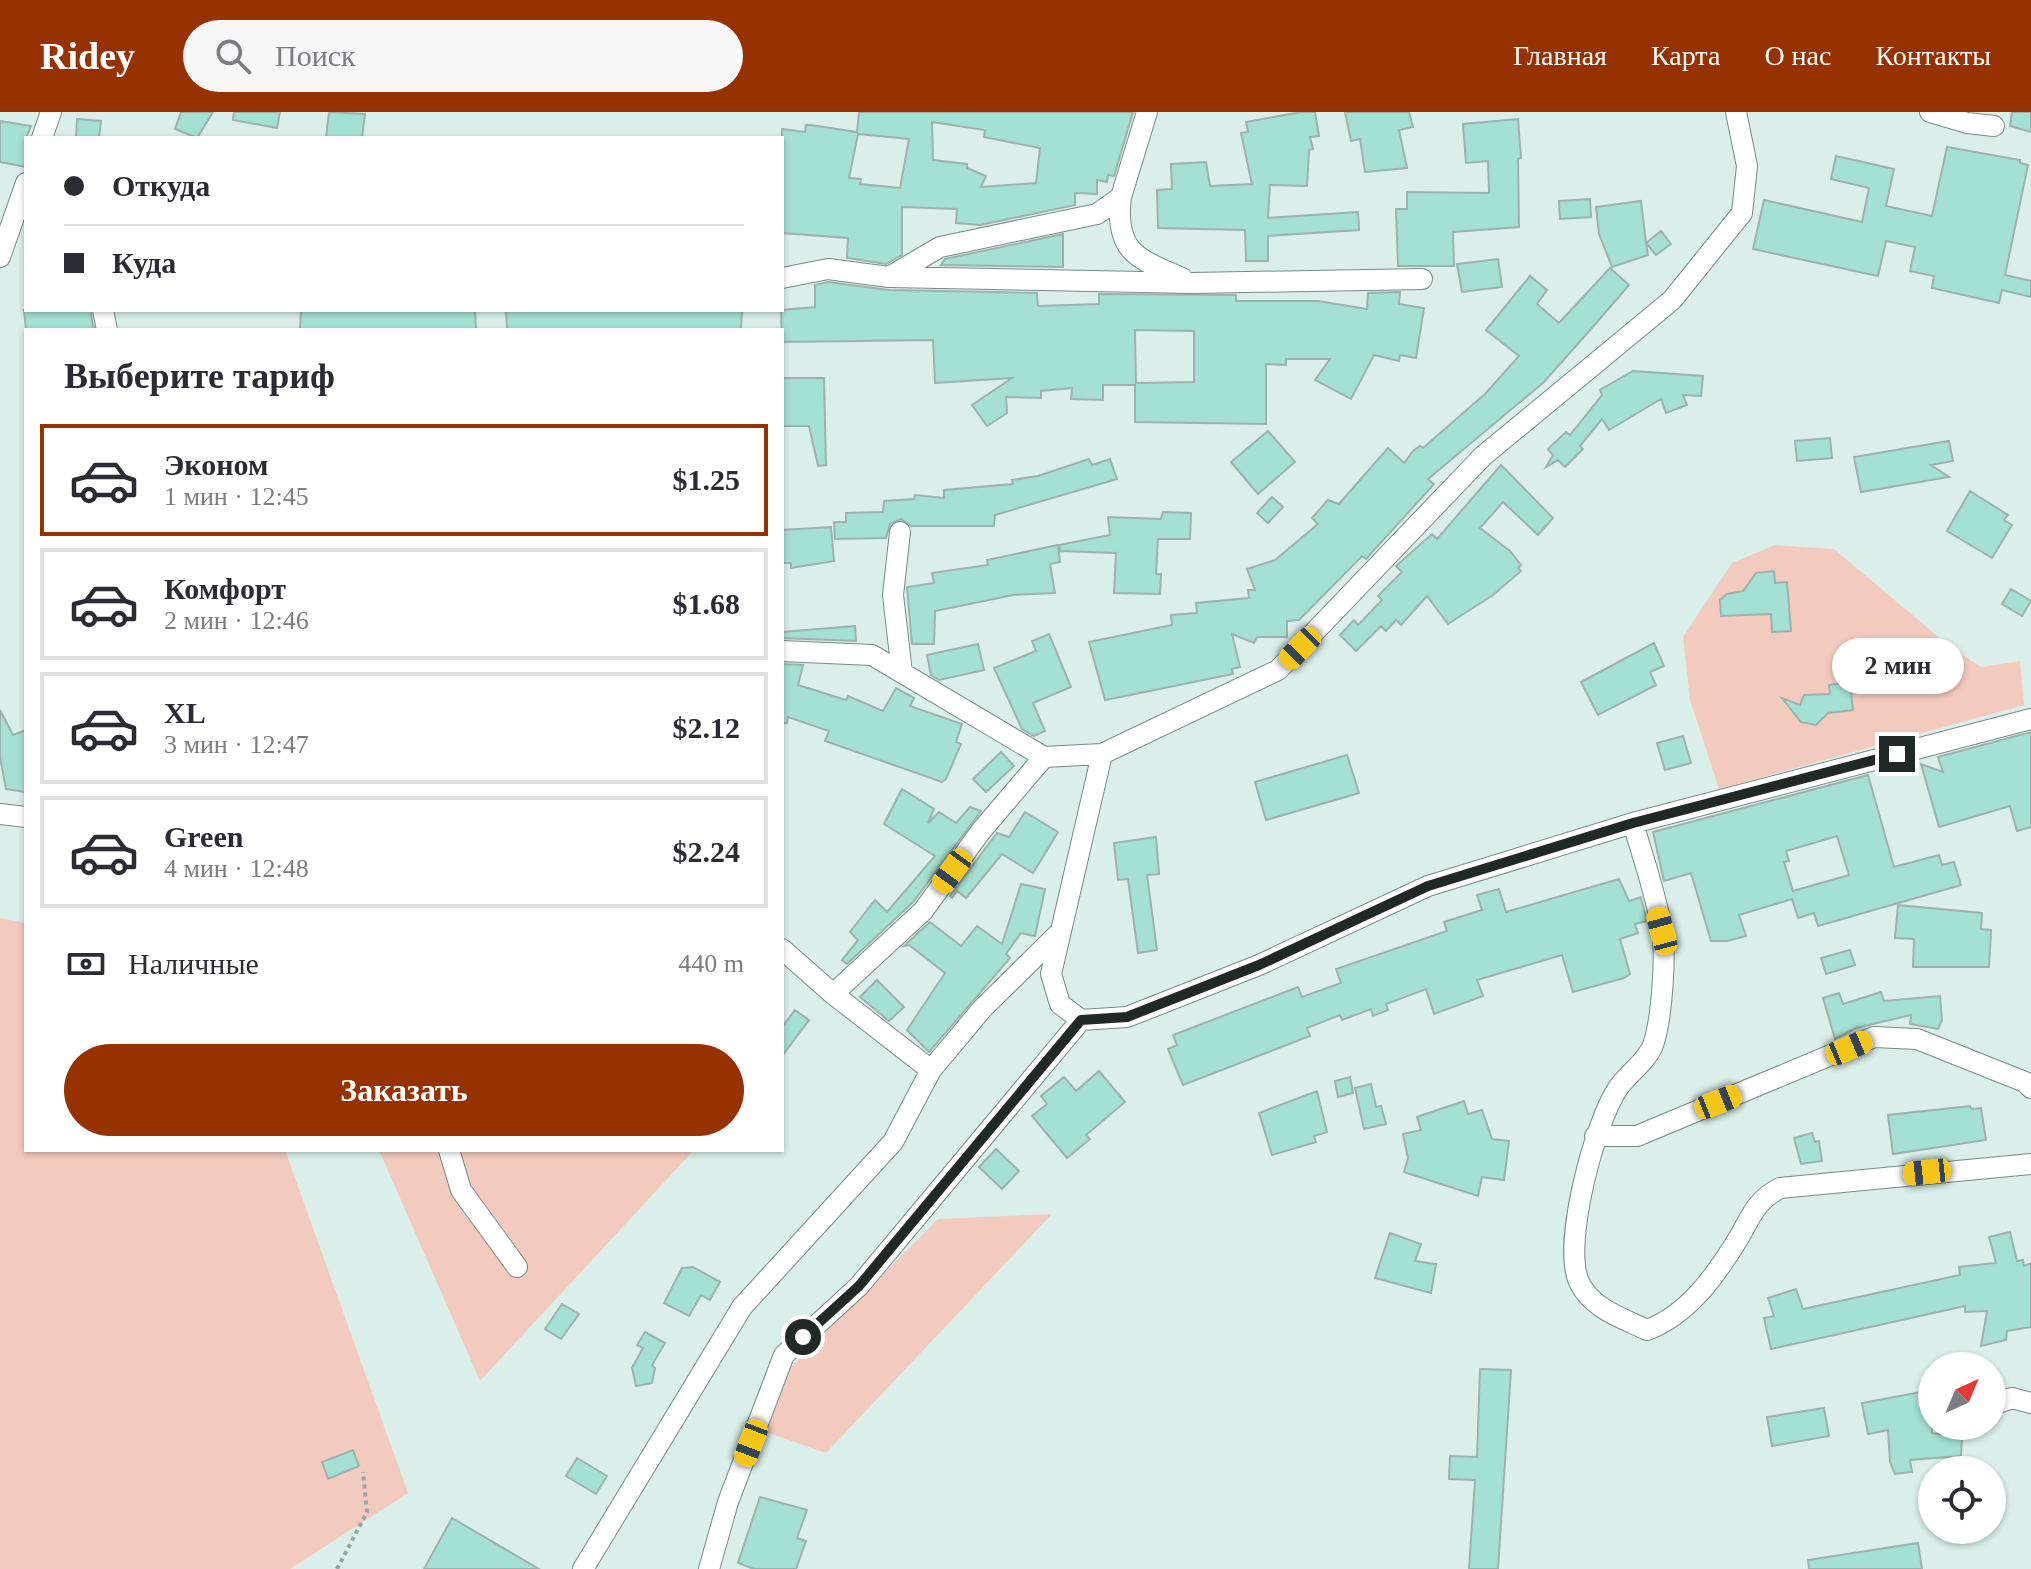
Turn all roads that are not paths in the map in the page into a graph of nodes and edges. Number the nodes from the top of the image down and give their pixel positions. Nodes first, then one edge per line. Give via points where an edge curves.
1 (51, 112) edge
2 (1147, 112) edge
3 (1930, 112) edge
4 (1740, 114) edge
5 (1994, 126) dead end
6 (43, 136) edge
7 (59, 136) edge
8 (24, 189) edge
9 (1121, 197) junction
10 (0, 257) edge
11 (889, 277) junction
12 (784, 278) edge
13 (1422, 279) dead end
14 (1192, 283) junction
15 (900, 532) dead end
16 (784, 651) edge
17 (902, 673) junction
18 (2031, 719) edge
19 (1102, 754) junction
20 (1044, 757) junction
21 (0, 814) edge
22 (24, 817) edge
23 (1633, 823) junction
24 (1061, 931) junction
25 (784, 951) edge
26 (833, 994) junction
27 (1081, 1020) junction
28 (931, 1070) junction
29 (2031, 1088) edge
30 (1595, 1136) junction
31 (450, 1152) edge
32 (2031, 1164) edge
33 (517, 1267) dead end
34 (2031, 1381) edge
35 (2006, 1400) edge
36 (2027, 1402) edge
37 (583, 1569) edge
38 (709, 1569) edge

1 - 6 street
1 - 7 street
2 - 9 street
3 - 5 street
4 - 19 street via 1747,166 1742,213 1672,300 1483,456 1278,670
8 - 10 street
9 - 11 street via 1097,214 940,247
9 - 14 street via 1118,221 1137,259
11 - 12 street via 828,269
11 - 14 street
13 - 14 street
15 - 17 street via 893,595
16 - 17 street via 872,655
17 - 20 street
18 - 23 street
19 - 20 street
19 - 24 street
20 - 26 street via 923,911
21 - 22 street
23 - 27 street via 1428,886 1259,965 1127,1017
23 - 30 street via 1662,931 1660,1000 1653,1047 1618,1089
24 - 27 street via 1051,974 1060,1004
24 - 28 street via 993,997
25 - 26 street
26 - 28 street
27 - 38 street via 859,1286 784,1355 728,1502
28 - 37 street via 893,1142 742,1307
29 - 30 street via 1917,1039 1874,1037 1637,1136
30 - 32 street via 1574,1257 1580,1282 1597,1306 1647,1330 1665,1323 1704,1288 1761,1197 1780,1188
31 - 33 street via 461,1190
34 - 36 street
35 - 36 street

